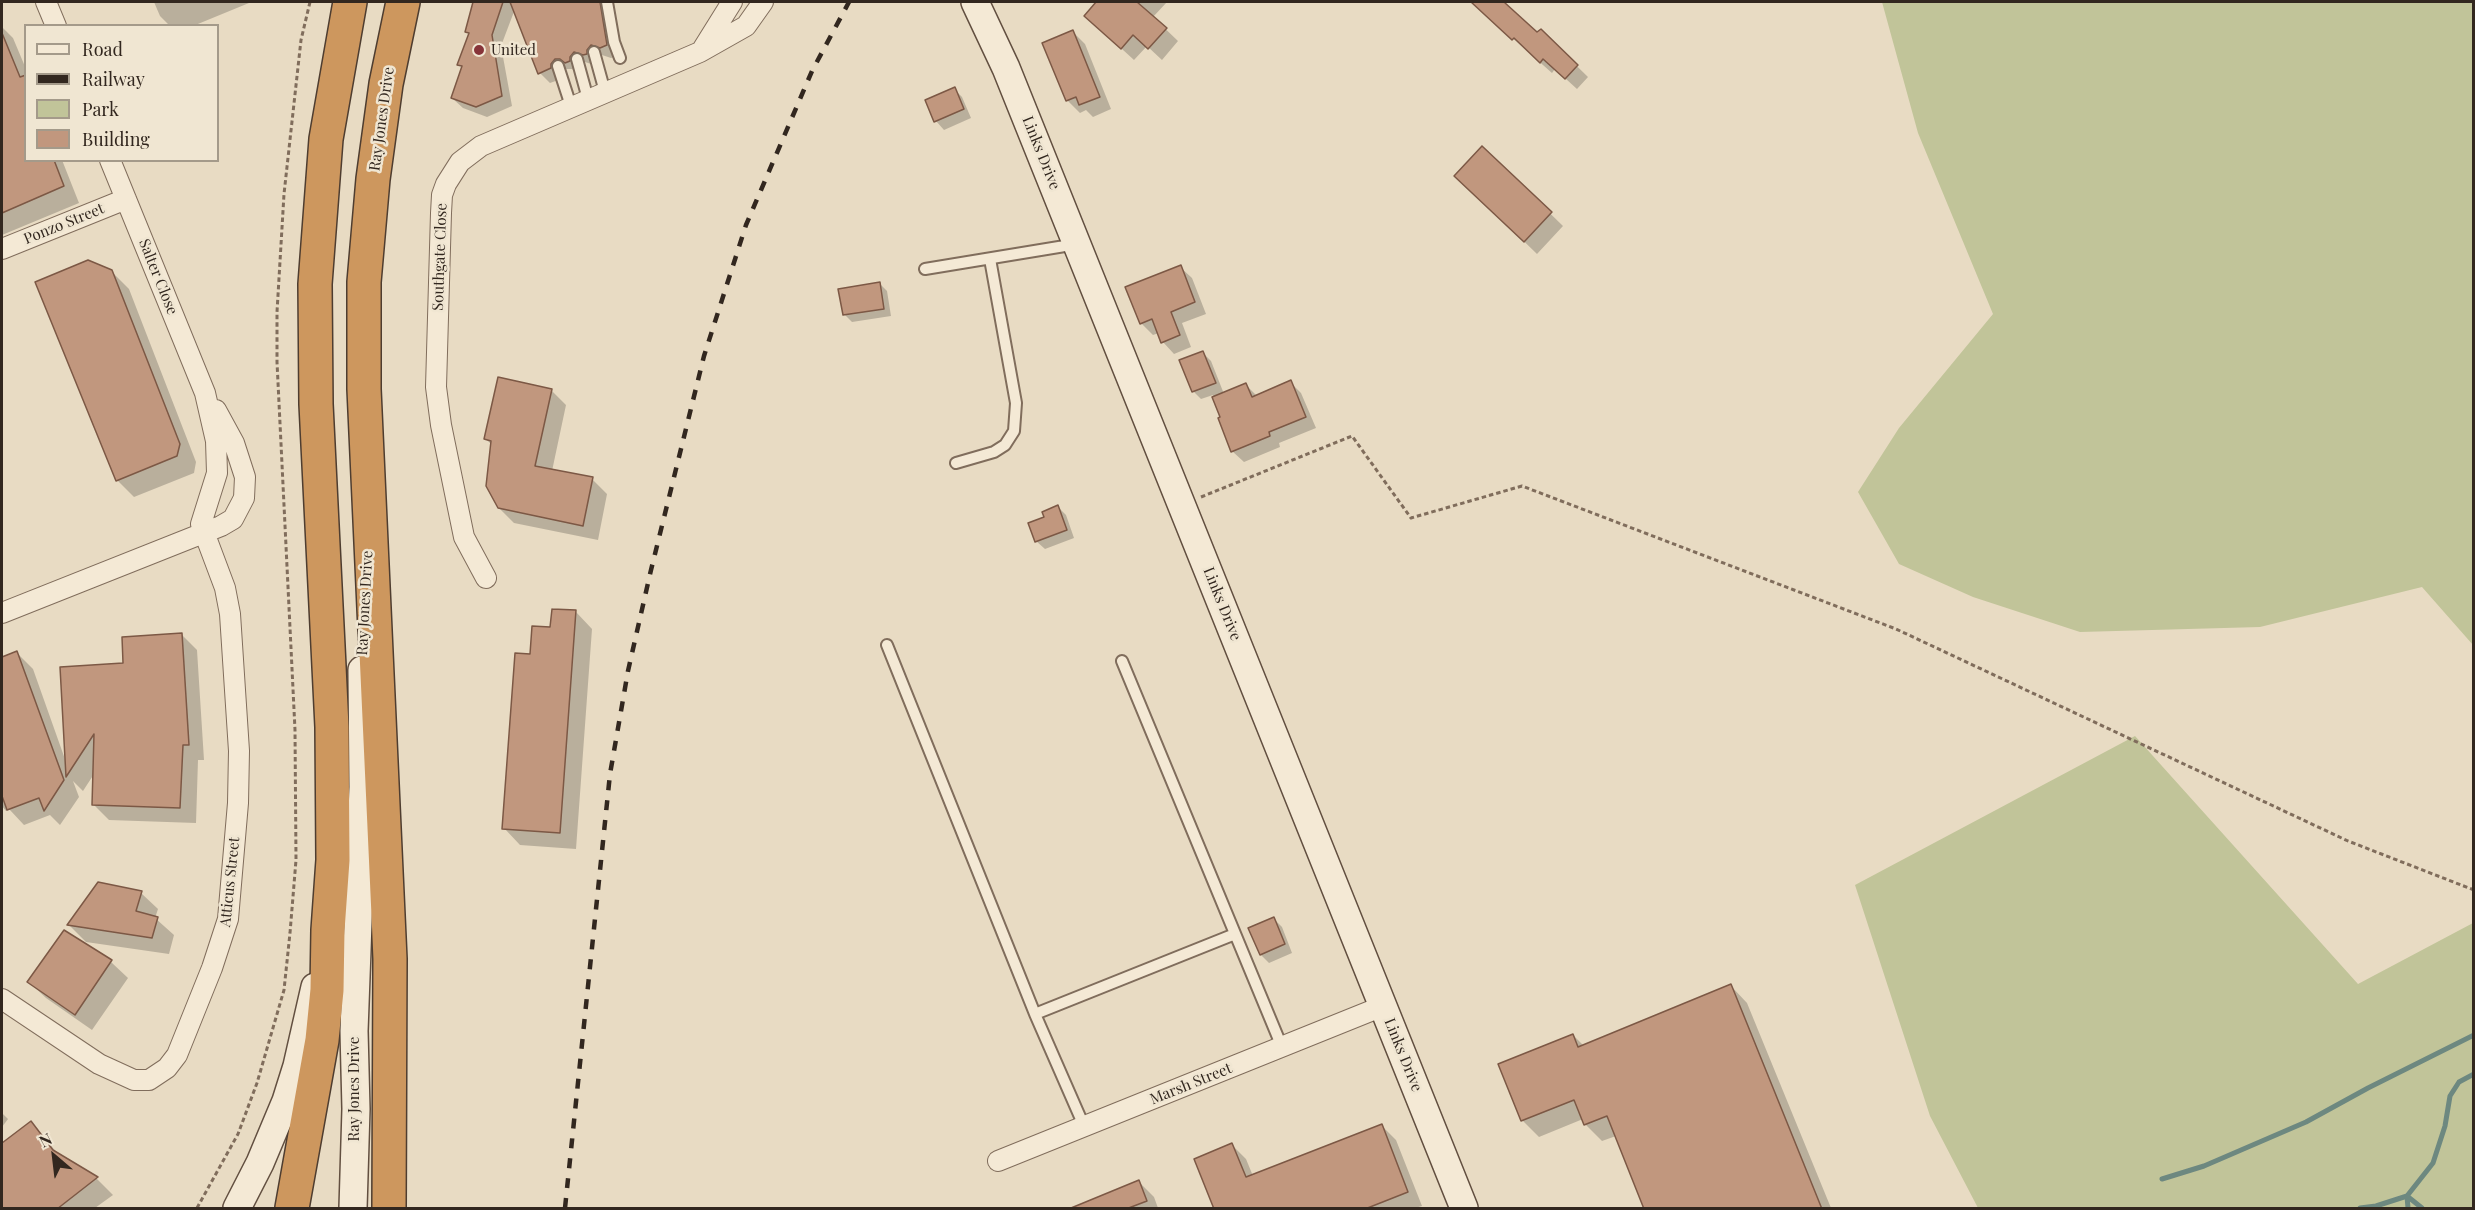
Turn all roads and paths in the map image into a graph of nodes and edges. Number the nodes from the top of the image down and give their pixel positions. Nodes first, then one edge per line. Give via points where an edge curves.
1 (46, 2) edge
2 (310, 2) edge
3 (350, 2) edge
4 (403, 2) edge
5 (607, 2) edge
6 (732, 2) edge
7 (763, 2) edge
8 (975, 2) edge
9 (55, 24) edge
10 (594, 52) dead end
11 (700, 52) junction
12 (620, 58) dead end
13 (577, 59) dead end
14 (558, 66) dead end
15 (588, 99) junction
16 (111, 162) edge
17 (126, 199) junction
18 (1077, 244) junction
19 (2, 249) edge
20 (990, 259) junction
21 (925, 269) dead end
22 (205, 393) junction
23 (956, 463) dead end
24 (371, 499) junction
25 (1182, 505) junction
26 (203, 531) junction
27 (486, 578) dead end
28 (2, 613) edge
29 (887, 645) dead end
30 (1122, 661) dead end
31 (2474, 890) edge
32 (328, 930) junction
33 (1235, 934) junction
34 (2, 999) edge
35 (1383, 1006) junction
36 (1035, 1014) junction
37 (1282, 1047) junction
38 (1084, 1126) junction
39 (998, 1161) dead end
40 (197, 1209) edge
41 (237, 1209) edge
42 (292, 1209) edge
43 (353, 1209) edge
44 (388, 1209) edge
45 (1464, 1209) edge

1 - 9 street
2 - 40 path via 301,40 284,194 277,312 297,860 284,990 275,1024 238,1134
3 - 32 highway, Ray Jones Drive via 327,139 315,284 316,404 332,727 333,860
4 - 24 highway, Ray Jones Drive via 388,72 373,179 364,282 364,389
5 - 12 lane
6 - 11 street
7 - 11 street, Southgate Close via 746,26
8 - 18 street, Links Drive via 1000,52
10 - 15 lane
11 - 15 street, Southgate Close
13 - 15 lane
14 - 15 lane
15 - 27 street, Southgate Close via 470,153 452,172 442,195 436,387 464,537
16 - 17 street, Salter Close
17 - 19 street, Ponzo Street
17 - 22 street, Salter Close
18 - 20 lane
18 - 25 street, Links Drive
20 - 21 lane
20 - 23 lane via 1016,403 1014,431 1005,445 994,452
22 - 26 street, Salter Close via 218,466 202,516
22 - 26 street, Salter Close via 234,443 246,485 242,504 233,519
24 - 43 street, Ray Jones Drive via 363,638
24 - 44 highway via 390,959
25 - 31 path via 1352,436 1411,518 1522,486 1896,629 2348,841
25 - 35 street, Links Drive
26 - 28 street, Salter Close
26 - 34 street, Atticus Street via 225,588 230,614 239,751 238,803 228,919 177,1055 157,1076 134,1080 99,1064
29 - 36 lane
30 - 33 lane
32 - 41 street, Ray Jones Drive via 288,1092 273,1134
32 - 42 highway, Ray Jones Drive via 322,1040
33 - 36 lane
33 - 37 lane
35 - 37 street, Marsh Street
35 - 45 street, Links Drive
36 - 38 lane
37 - 38 street, Marsh Street
38 - 39 street, Marsh Street

